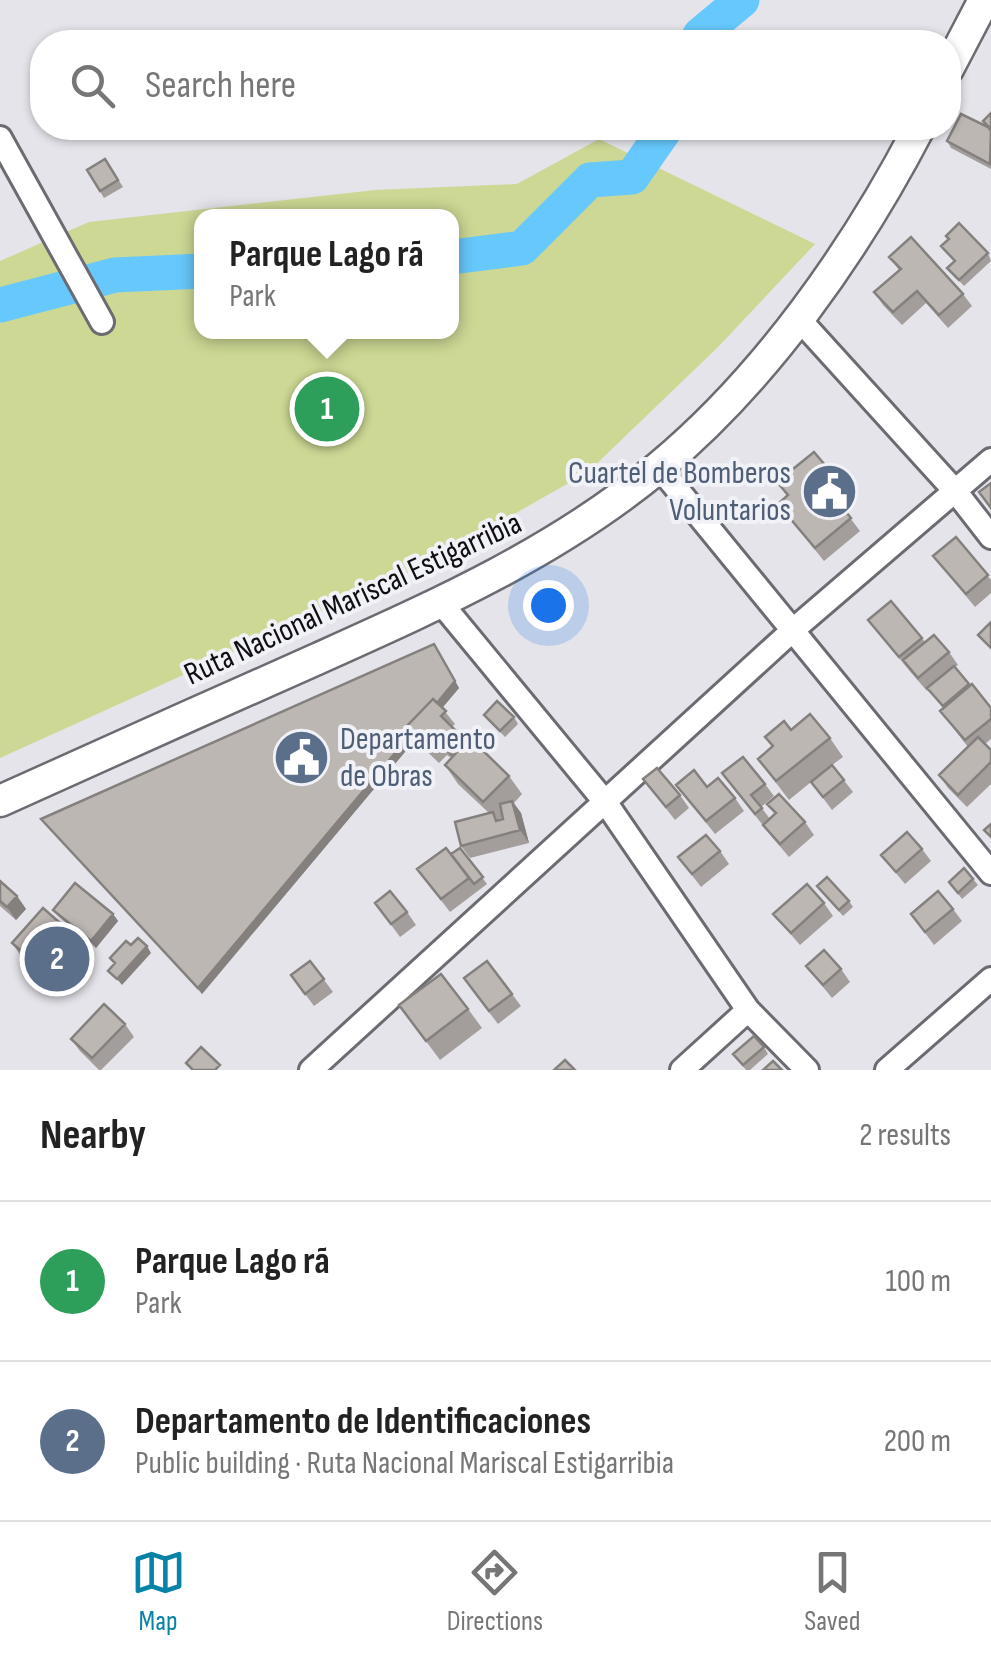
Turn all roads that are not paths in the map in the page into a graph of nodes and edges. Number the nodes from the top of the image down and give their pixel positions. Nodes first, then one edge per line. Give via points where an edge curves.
1 (984, 0) edge
2 (961, 44) edge
3 (0, 138) edge
4 (911, 140) edge
5 (798, 318) junction
6 (102, 322) dead end
7 (991, 460) edge
8 (659, 467) junction
9 (956, 492) junction
10 (991, 537) edge
11 (442, 603) junction
12 (793, 630) junction
13 (0, 801) edge
14 (606, 803) junction
15 (991, 872) edge
16 (991, 978) edge
17 (748, 1010) junction
18 (312, 1070) edge
19 (682, 1070) edge
20 (808, 1070) edge
21 (887, 1070) edge

1 - 2 main road
3 - 6 street
4 - 5 main road, Ruta Nacional Mariscal Estigarribia
5 - 8 main road, Ruta Nacional Mariscal Estigarribia via 752,378
5 - 9 street
7 - 9 street
8 - 11 main road, Ruta Nacional Mariscal Estigarribia via 571,532
8 - 12 street
9 - 10 street
9 - 12 street
11 - 13 main road, Ruta Nacional Mariscal Estigarribia
11 - 14 street
12 - 14 street
12 - 15 street
14 - 17 street
14 - 18 street
16 - 21 street
17 - 19 street
17 - 20 street

